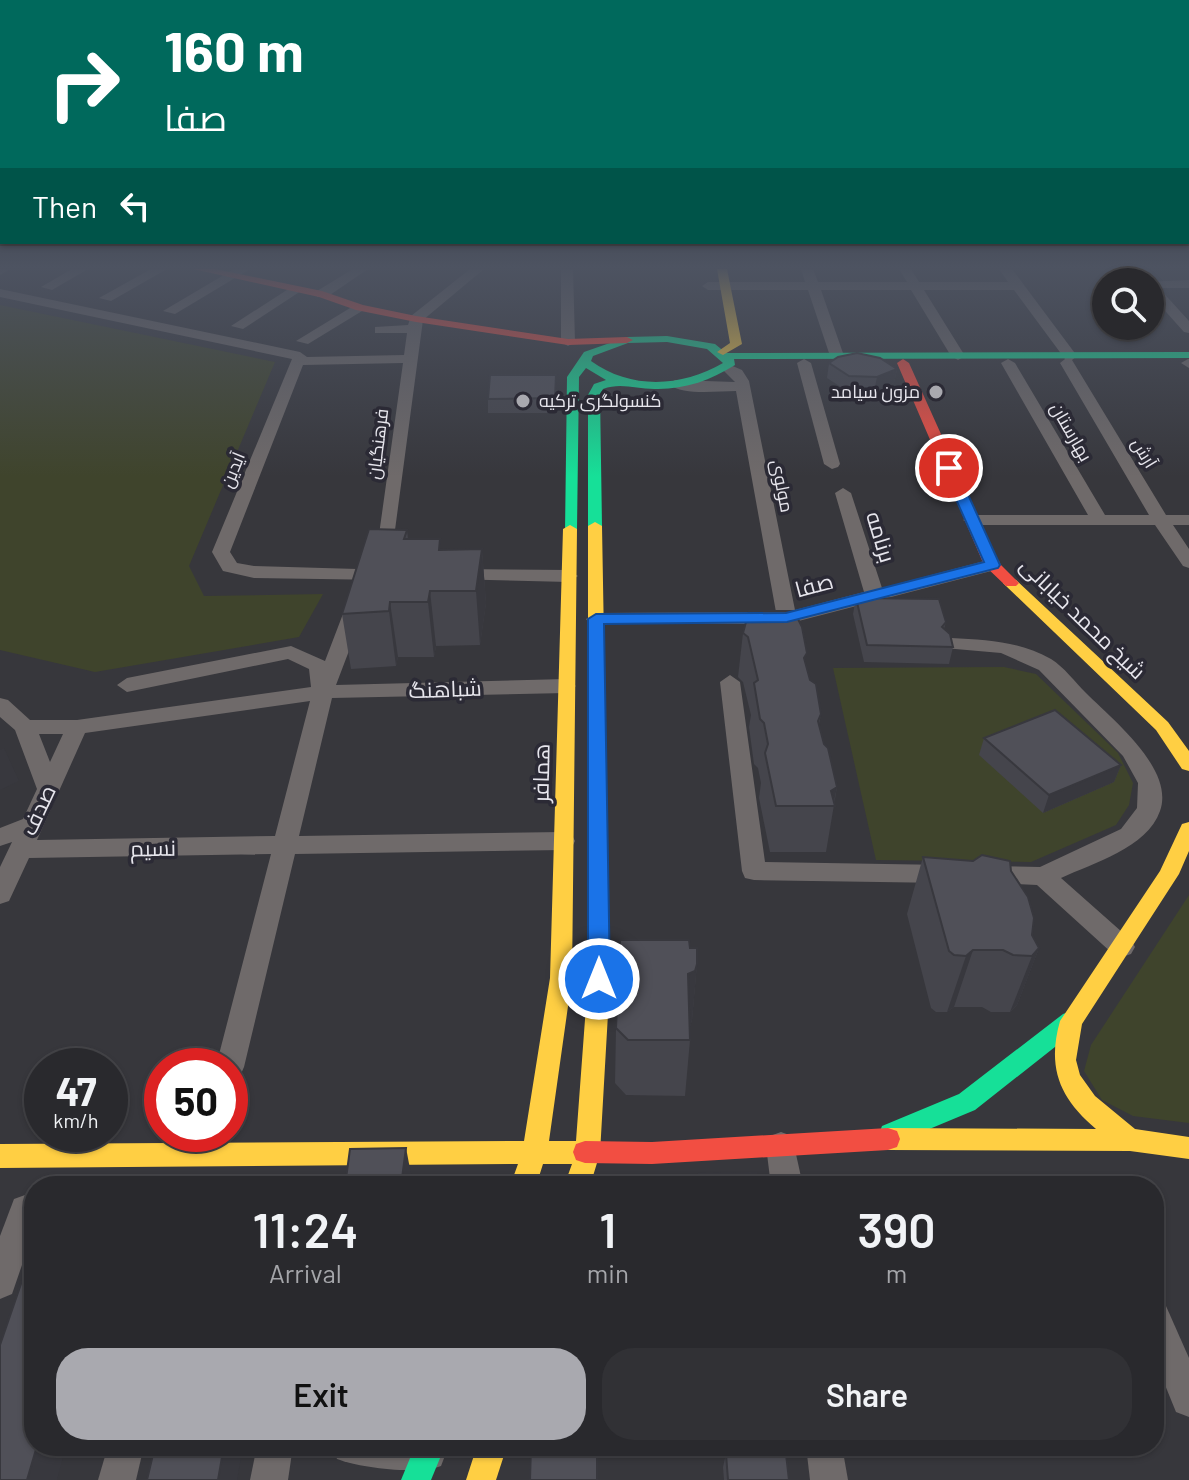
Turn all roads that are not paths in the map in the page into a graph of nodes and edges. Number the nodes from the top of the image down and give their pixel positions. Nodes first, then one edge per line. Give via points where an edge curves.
1 (215, 338) edge
2 (308, 338) edge
3 (413, 338) edge
4 (535, 338) edge
5 (568, 338) edge
6 (734, 338) edge
7 (831, 338) edge
8 (947, 338) edge
9 (1054, 338) edge
10 (627, 340) junction
11 (303, 341) dead end
12 (568, 342) junction
13 (837, 356) junction
14 (958, 356) junction
15 (724, 357) junction
16 (409, 359) junction
17 (585, 359) junction
18 (1069, 359) junction
19 (298, 361) junction
20 (1189, 361) edge
21 (804, 363) junction
22 (903, 363) junction
23 (1008, 363) junction
24 (617, 380) junction
25 (675, 384) junction
26 (742, 386) junction
27 (571, 444) junction
28 (594, 444) junction
29 (832, 464) dead end
30 (843, 493) dead end
31 (972, 520) junction
32 (1189, 520) edge
33 (1100, 521) junction
34 (1161, 521) junction
35 (1189, 562) edge
36 (992, 565) junction
37 (383, 574) junction
38 (445, 575) edge
39 (569, 576) junction
40 (874, 594) junction
41 (787, 618) junction
42 (596, 619) junction
43 (951, 644) edge
44 (730, 682) dead end
45 (127, 685) dead end
46 (566, 686) junction
47 (323, 692) junction
48 (0, 705) edge
49 (1162, 726) junction
50 (25, 727) junction
51 (77, 727) junction
52 (1189, 727) edge
53 (1184, 748) edge
54 (1189, 765) edge
55 (48, 788) junction
56 (1189, 829) edge
57 (598, 840) junction
58 (563, 841) junction
59 (10, 843) edge
60 (285, 846) junction
61 (1043, 876) junction
62 (0, 894) edge
63 (1122, 947) junction
64 (1071, 1021) junction
65 (235, 1048) edge
66 (880, 1139) junction
67 (1130, 1140) junction
68 (248, 1144) edge
69 (781, 1146) junction
70 (144, 1147) edge
71 (1189, 1148) edge
72 (535, 1151) junction
73 (588, 1153) junction
74 (0, 1156) edge
75 (526, 1176) edge
76 (580, 1176) edge
77 (786, 1176) edge
78 (24, 1213) edge
79 (0, 1282) edge
80 (1164, 1341) edge
81 (1189, 1399) edge
82 (123, 1456) edge
83 (273, 1456) edge
84 (404, 1456) edge
85 (489, 1456) edge
86 (825, 1456) edge
87 (425, 1460) edge
88 (117, 1480) edge
89 (269, 1480) edge
90 (481, 1480) edge
91 (829, 1480) edge

1 - 19 street via 300,356
2 - 11 street
3 - 16 street, فرهنگیان
4 - 12 main road
5 - 12 street
6 - 15 main road via 736,344
7 - 13 street
8 - 14 street
9 - 18 street, آرش
10 - 12 main road
10 - 15 main road via 667,339
10 - 17 main road via 599,347
12 - 17 main road
13 - 14 main road
13 - 15 main road
14 - 18 main road
15 - 21 main road
15 - 25 main road via 704,379
15 - 26 street, مولوی
16 - 19 street
16 - 37 street, فرهنگیان
17 - 24 main road via 589,370
17 - 27 main road, همافر via 573,377
18 - 20 main road
18 - 23 main road
18 - 34 street, آرش
19 - 37 street, آیدین via 221,552 230,567 254,572
21 - 22 main road
21 - 29 street
22 - 23 main road
22 - 31 main road, شیخ محمد خیابانی
23 - 33 street, بهارستان
24 - 25 main road
24 - 28 main road via 598,387 594,395
25 - 26 street
26 - 41 street, مولوی
27 - 28 main road
27 - 39 main road, همافر
28 - 42 main road
30 - 40 street, برنامه
31 - 33 street
31 - 36 main road, شیخ محمد خیابانی
32 - 34 street
33 - 34 street
34 - 35 street, آرش
36 - 40 street, صفا
36 - 49 main road, شیخ محمد خیابانی
37 - 47 street, فرهنگیان
38 - 39 street
39 - 46 main road, همافر
40 - 41 street, صفا
41 - 42 street, صفا
42 - 57 main road
43 - 61 street via 1004,647 1046,665 1132,752 1149,783 1149,810 1129,835
44 - 61 street via 754,871
45 - 47 street via 291,652 319,666
46 - 47 street, شباهنگ
46 - 58 main road, همافر
47 - 51 street, شباهنگ
47 - 60 street
48 - 50 street
49 - 52 main road
49 - 53 main road, شیخ محمد خیابانی
50 - 51 street, شباهنگ
50 - 55 street
51 - 55 street, صدف
53 - 54 main road, شیخ محمد خیابانی
55 - 59 street, صدف via 31,825
56 - 63 main road via 1169,874
57 - 58 main road
57 - 73 main road via 599,979
58 - 60 street, نسیم
58 - 72 main road, همافر via 561,978
59 - 60 street, نسیم
59 - 62 street, صدف
60 - 65 street
61 - 63 street
63 - 64 main road
64 - 66 main road via 967,1102
64 - 67 main road via 1062,1048 1070,1081 1093,1114
66 - 67 main road
66 - 69 main road
67 - 71 main road
68 - 72 main road
69 - 73 main road
69 - 77 street
70 - 74 main road
72 - 73 main road
72 - 75 main road, همافر
73 - 76 main road
78 - 79 street
80 - 81 street
82 - 88 street
83 - 89 street
84 - 87 street
85 - 90 main road
86 - 91 street

